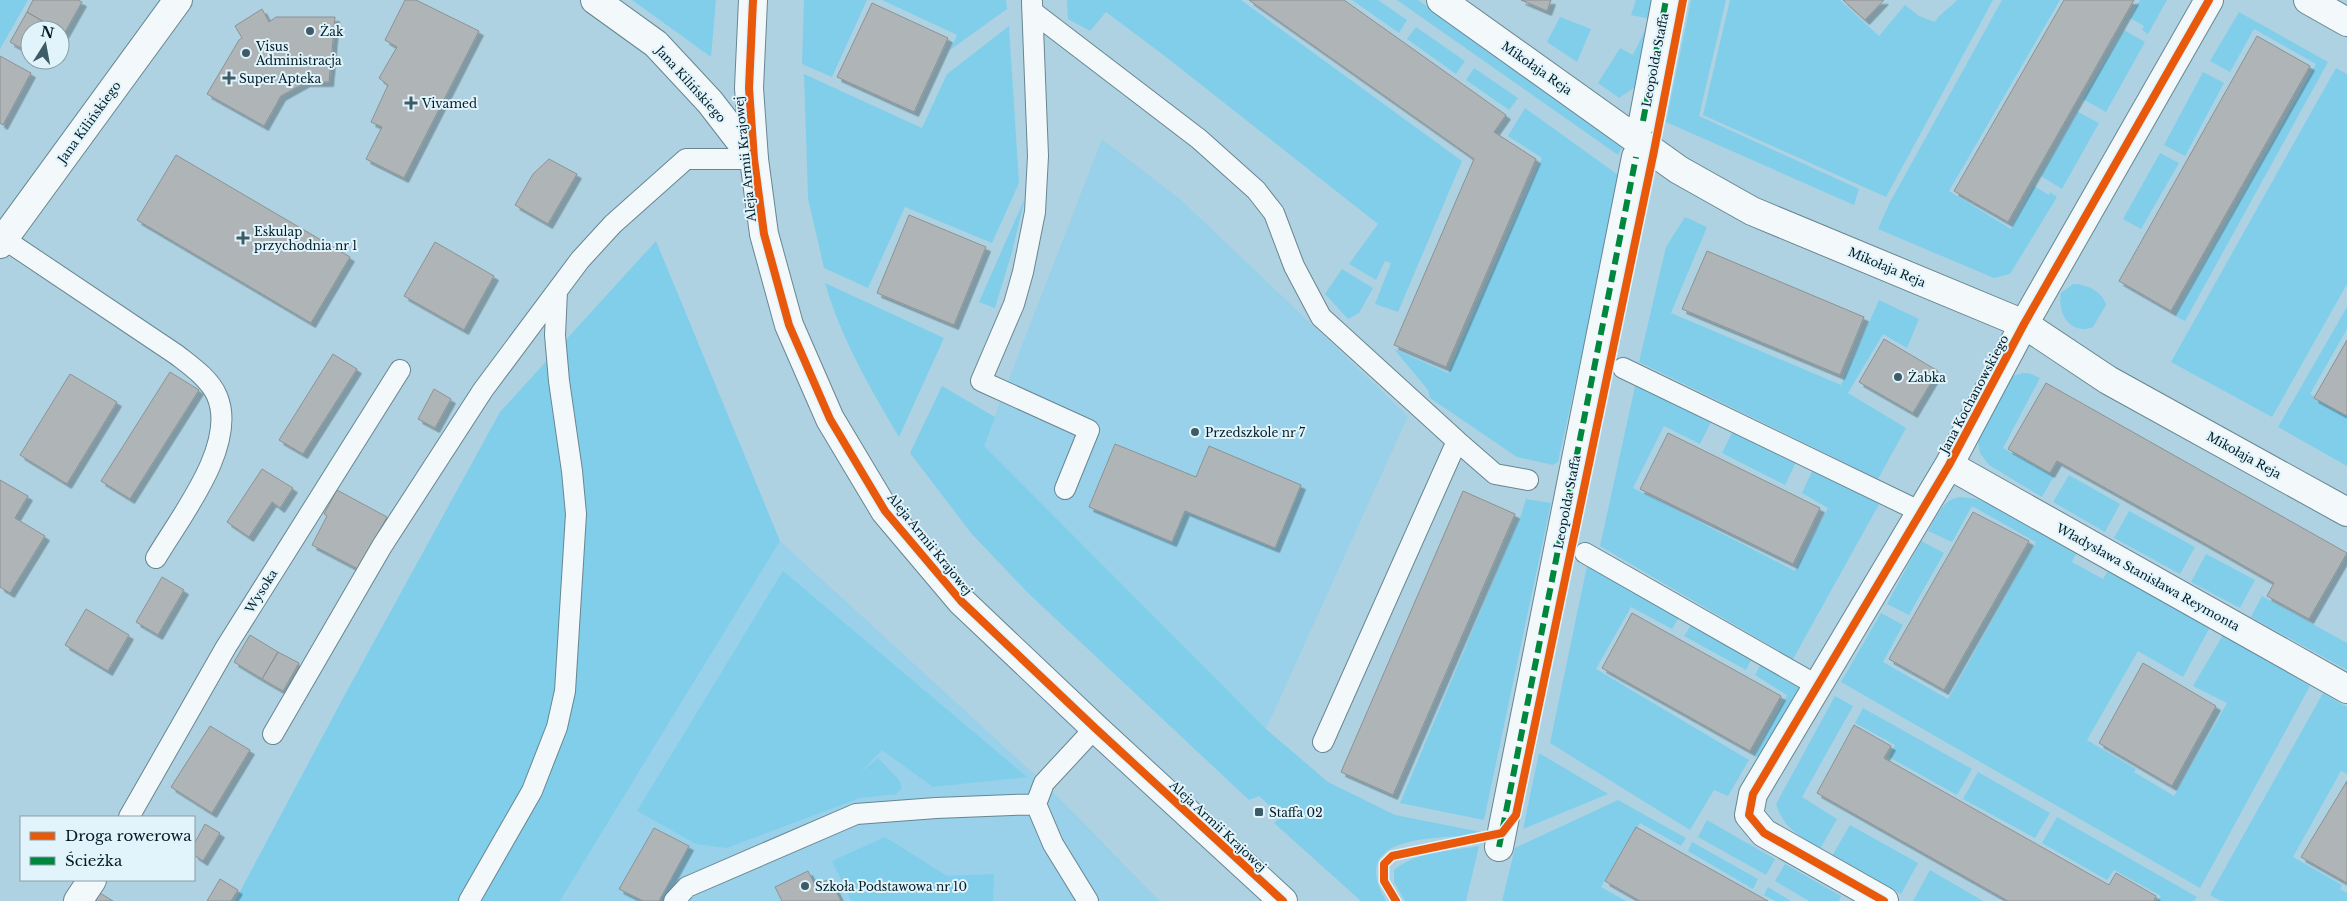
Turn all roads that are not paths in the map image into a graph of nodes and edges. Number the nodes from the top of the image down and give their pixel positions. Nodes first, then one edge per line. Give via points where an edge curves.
1 (178, 0) edge
2 (595, 0) edge
3 (753, 0) edge
4 (1441, 0) edge
5 (1666, 0) edge
6 (2209, 0) edge
7 (2308, 0) edge
8 (1032, 6) edge
9 (2347, 22) edge
10 (1643, 121) dead end
11 (1636, 157) dead end
12 (754, 159) junction
13 (2, 241) edge
14 (557, 291) junction
15 (2024, 324) junction
16 (1623, 368) dead end
17 (400, 370) dead end
18 (1457, 441) junction
19 (1949, 464) junction
20 (1528, 480) dead end
21 (1065, 489) dead end
22 (1922, 512) junction
23 (2347, 512) edge
24 (1585, 553) dead end
25 (156, 558) dead end
26 (1818, 686) junction
27 (2347, 689) edge
28 (1095, 728) junction
29 (273, 734) dead end
30 (1323, 742) dead end
31 (1036, 804) junction
32 (130, 816) edge
33 (1499, 847) dead end
34 (91, 881) edge
35 (78, 901) edge
36 (469, 901) edge
37 (674, 901) edge
38 (1088, 901) edge
39 (1283, 901) edge
40 (1884, 901) edge

1 - 13 street, Jana Kilińskiego
2 - 12 street, Jana Kilińskiego via 656,44 710,102
3 - 12 street, Aleja Armii Krajowej via 749,88
4 - 15 street, Mikołaja Reja via 1679,170 1752,211
5 - 10 street, Leopolda Staffa
6 - 15 street, Jana Kochanowskiego
7 - 9 street
8 - 18 lane via 1199,139 1256,190 1274,213 1294,266 1327,325
8 - 21 lane via 1038,179 1035,212 1016,296 981,381 1089,430
11 - 33 street, Leopolda Staffa
12 - 14 lane via 686,159 613,224
12 - 28 street, Aleja Armii Krajowej via 764,234 789,325 835,427 886,511 961,601
13 - 25 lane via 177,355 196,370 217,395 223,418 210,468
14 - 29 lane via 466,415 382,546
14 - 36 lane via 558,381 576,514 565,691 557,727 532,791
15 - 19 street, Jana Kochanowskiego
15 - 23 street, Mikołaja Reja via 2108,380
16 - 22 lane
17 - 32 lane, Wysoka via 226,647
18 - 20 lane via 1495,474
18 - 30 lane
19 - 22 street, Jana Kochanowskiego
19 - 27 street, Władysława Stanisława Reymonta
22 - 26 street, Jana Kochanowskiego
24 - 26 lane
26 - 40 street, Jana Kochanowskiego via 1753,794 1749,815 1764,833
28 - 31 lane via 1044,783
28 - 39 street, Aleja Armii Krajowej
31 - 37 lane via 856,814 686,887
31 - 38 lane via 1053,844
34 - 35 street

